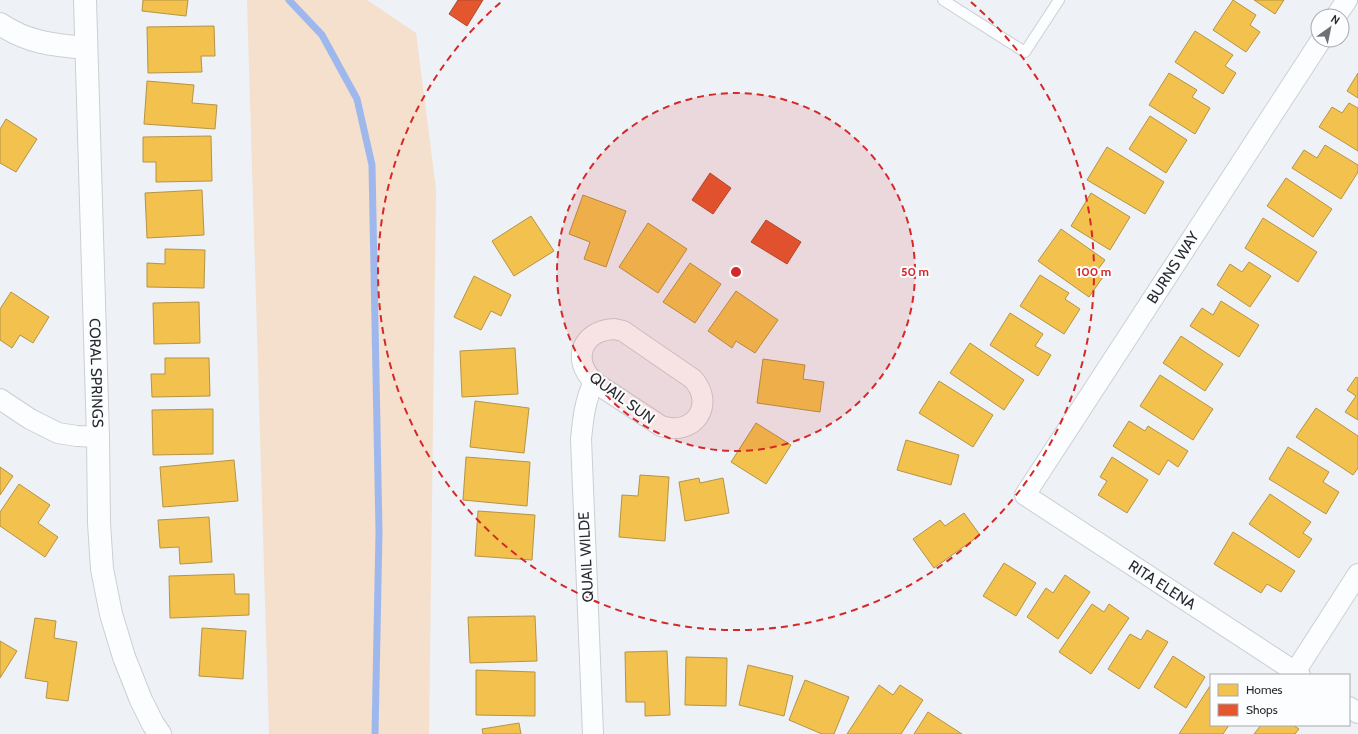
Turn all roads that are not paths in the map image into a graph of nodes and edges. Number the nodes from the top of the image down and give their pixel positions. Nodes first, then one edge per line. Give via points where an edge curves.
1 (85, 0) edge
2 (943, 0) edge
3 (1059, 0) edge
4 (0, 24) edge
5 (86, 48) junction
6 (1316, 48) edge
7 (594, 382) junction
8 (0, 399) edge
9 (98, 437) junction
10 (1025, 495) joint
11 (1358, 574) edge
12 (1297, 673) edge
13 (159, 734) edge
14 (593, 734) edge

1 - 5 street, CORAL SPRINGS
2 - 3 lane via 1025,52
4 - 5 street via 23,37 42,43
5 - 9 street, CORAL SPRINGS
6 - 10 street, BURNS WAY
7 - 7 street, QUAIL SUN via 661,426 670,429 679,429 695,420 703,404 699,386 693,379 623,331 614,329 595,333 583,348 583,366
7 - 14 street, QUAIL WILDE via 588,395 580,439
8 - 9 street via 30,419 58,433
9 - 13 street, CORAL SPRINGS via 102,569 111,614 127,664
10 - 12 street, RITA ELENA
11 - 12 street

